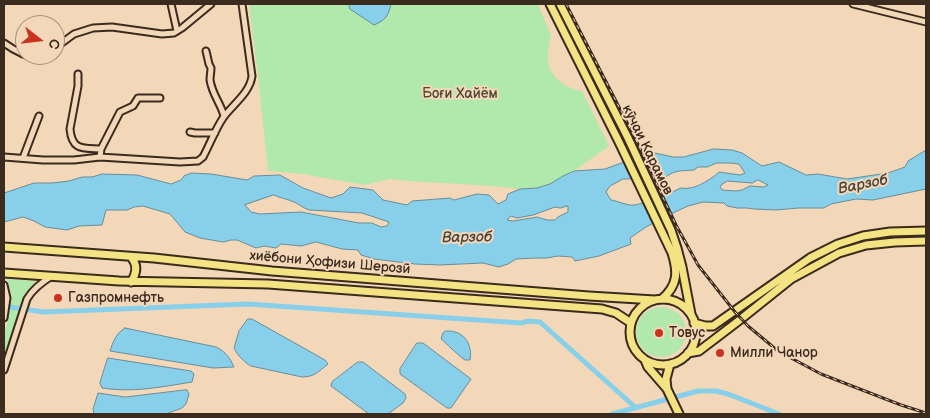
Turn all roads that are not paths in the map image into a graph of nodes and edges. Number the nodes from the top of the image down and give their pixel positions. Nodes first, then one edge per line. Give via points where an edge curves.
1 (172, 4) edge
2 (211, 4) edge
3 (242, 4) edge
4 (550, 4) edge
5 (560, 4) edge
6 (853, 4) edge
7 (926, 22) edge
8 (177, 31) junction
9 (65, 41) edge
10 (4, 43) edge
11 (15, 50) edge
12 (206, 50) dead end
13 (78, 74) dead end
14 (160, 98) dead end
15 (39, 116) dead end
16 (224, 116) junction
17 (190, 132) dead end
18 (215, 133) junction
19 (101, 149) junction
20 (4, 157) edge
21 (100, 157) junction
22 (23, 158) junction
23 (918, 231) junction
24 (926, 231) edge
25 (918, 241) junction
26 (926, 241) edge
27 (4, 247) edge
28 (131, 257) junction
29 (4, 273) edge
30 (52, 276) junction
31 (131, 282) junction
32 (4, 285) edge
33 (658, 299) junction
34 (690, 314) junction
35 (4, 318) edge
36 (631, 323) junction
37 (694, 323) junction
38 (688, 353) junction
39 (645, 360) junction
40 (5, 362) edge
41 (670, 364) junction
42 (4, 370) edge
43 (667, 389) junction
44 (679, 414) edge

1 - 8 street
2 - 8 street
3 - 16 street via 252,81
4 - 33 main road, кӯчаи Карамов via 672,253 677,273 673,286
5 - 34 main road, кӯчаи Карамов via 671,230 678,248
6 - 7 street
8 - 9 street via 162,34 112,27 93,28
10 - 11 street
12 - 16 street via 215,98
13 - 19 street via 70,129 72,140 80,148
14 - 19 street via 138,98 133,106 120,112
15 - 22 street
16 - 18 street
17 - 18 street
18 - 21 street via 198,161
19 - 21 street
20 - 22 street
21 - 22 street via 74,160
23 - 24 main road
23 - 25 main road
23 - 37 main road via 864,236 838,244 802,263 714,326
25 - 26 main road
25 - 38 main road via 866,245 839,252 791,279 698,351
27 - 28 main road, хиёбони Ҳофизи Шерозӣ
28 - 31 main road via 136,274
28 - 33 main road, хиёбони Ҳофизи Шерозӣ via 272,271
29 - 30 main road, хиёбони Ҳофизи Шерозӣ
30 - 31 main road, хиёбони Ҳофизи Шерозӣ
30 - 40 street via 30,296
31 - 36 main road, хиёбони Ҳофизи Шерозӣ via 268,284 602,309
32 - 35 street via 7,298
33 - 34 main road, хиёбони Ҳофизи Шерозӣ via 673,300
33 - 36 main road via 640,308
34 - 37 main road
36 - 39 main road via 633,348
37 - 38 main road via 696,336
38 - 41 main road
39 - 41 main road via 653,364
39 - 43 main road
40 - 42 street
41 - 43 main road
43 - 44 main road

